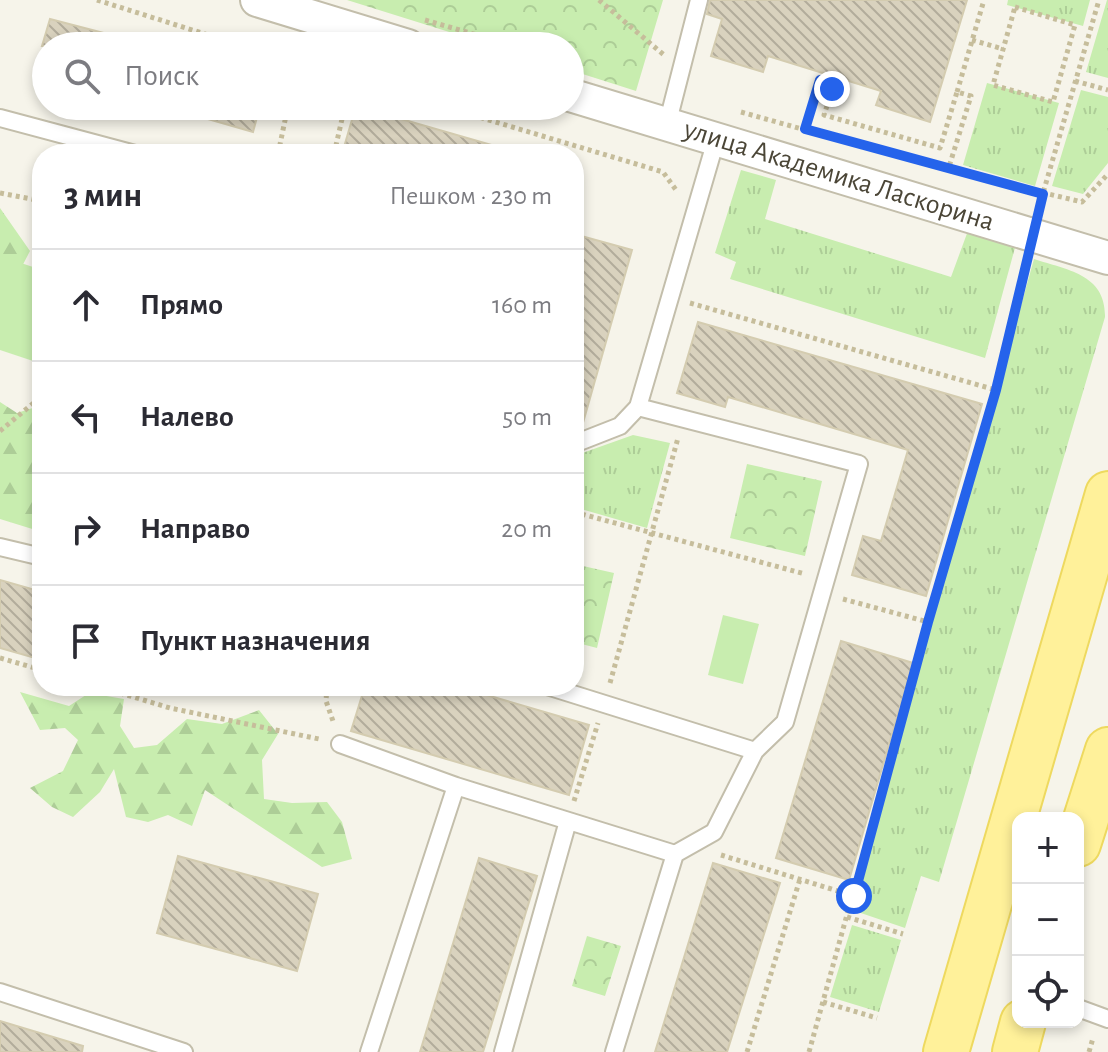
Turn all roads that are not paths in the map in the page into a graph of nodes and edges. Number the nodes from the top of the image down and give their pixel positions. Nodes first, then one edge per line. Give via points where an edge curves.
1 (257, 0) edge
2 (699, 0) edge
3 (412, 31) edge
4 (584, 99) edge
5 (0, 118) edge
6 (667, 125) junction
7 (716, 140) junction
8 (98, 144) edge
9 (1108, 258) edge
10 (638, 407) junction
11 (584, 440) edge
12 (1108, 494) edge
13 (0, 547) edge
14 (32, 555) edge
15 (577, 696) edge
16 (340, 744) road end
17 (1108, 750) edge
18 (755, 751) junction
19 (456, 786) junction
20 (568, 821) junction
21 (1084, 825) edge
22 (682, 850) junction
23 (0, 992) edge
24 (1084, 1010) edge
25 (1108, 1019) edge
26 (1021, 1028) edge
27 (184, 1052) edge
28 (369, 1052) edge
29 (503, 1052) edge
30 (614, 1052) edge
31 (946, 1052) edge
32 (1015, 1052) edge

1 - 3 street
2 - 6 lane
4 - 6 street, улица Академика Ласкорина
5 - 8 lane
6 - 7 street, улица Академика Ласкорина
7 - 9 street, улица Академика Ласкорина
7 - 10 lane
10 - 11 lane via 620,426
10 - 18 lane via 859,464 785,722
12 - 31 main road
13 - 14 lane
15 - 18 lane
16 - 19 lane
17 - 21 main road
18 - 22 lane via 714,832
19 - 20 lane
19 - 28 lane
20 - 22 lane
20 - 29 lane
22 - 30 lane
23 - 27 lane
24 - 25 lane
26 - 32 main road

